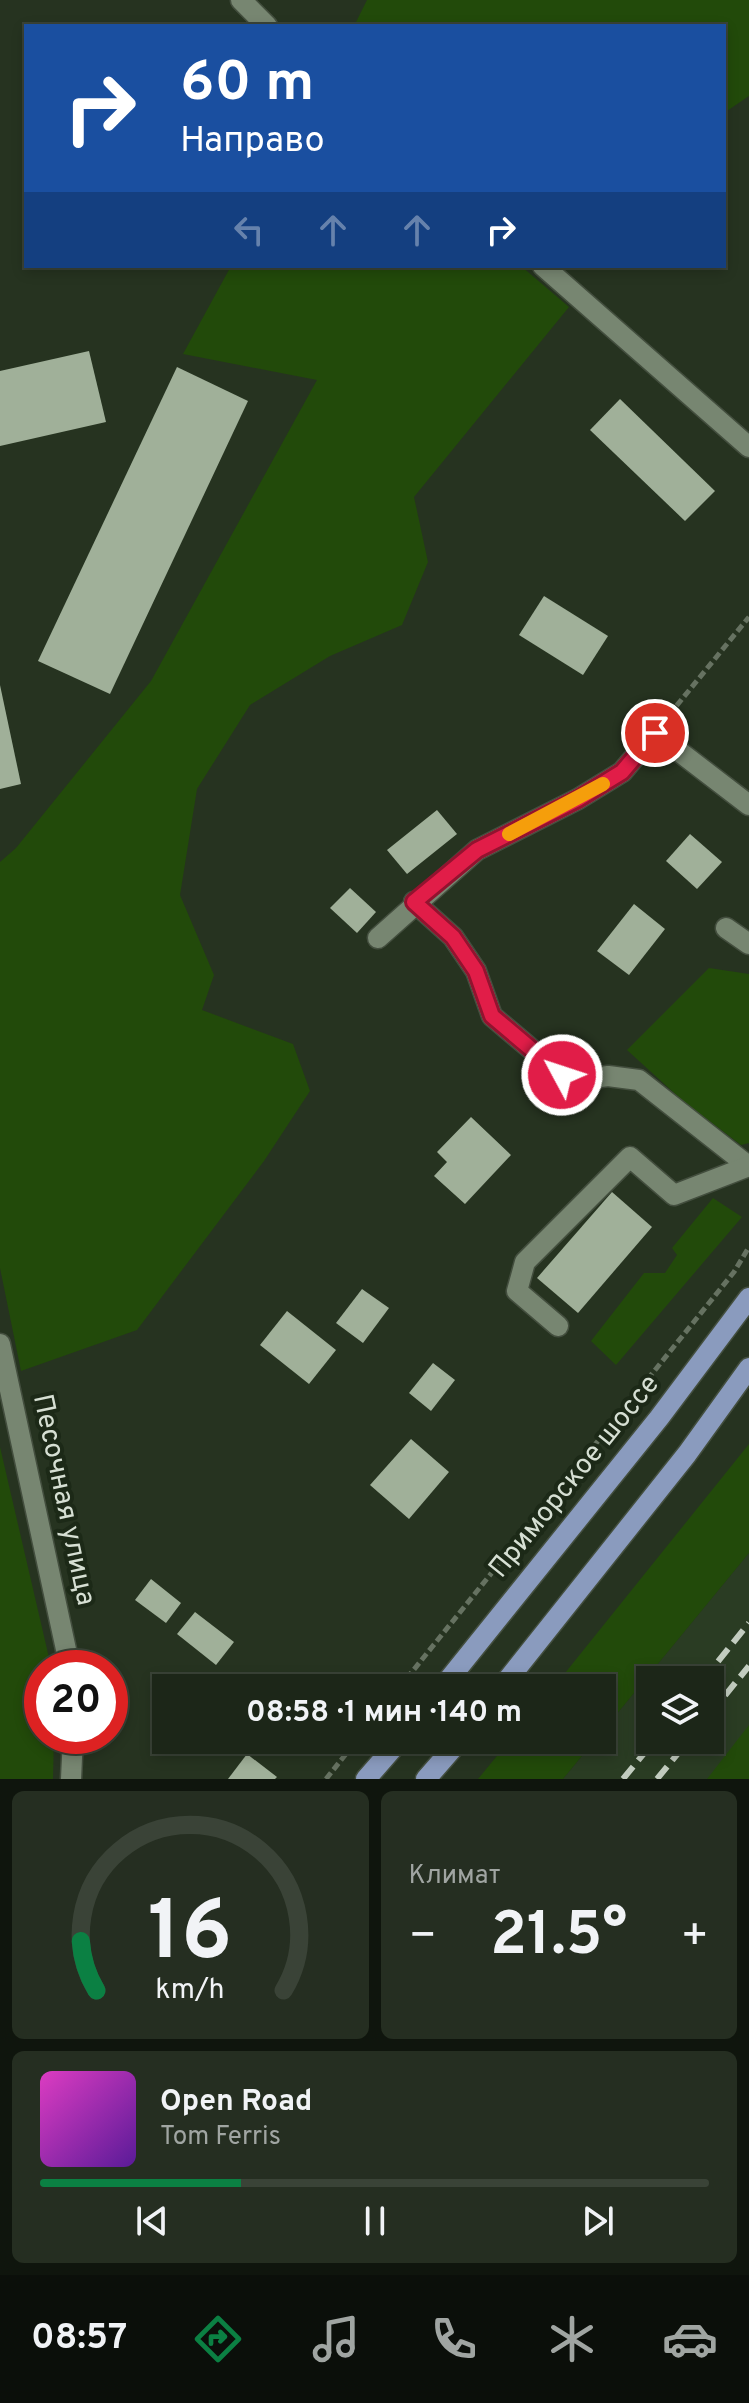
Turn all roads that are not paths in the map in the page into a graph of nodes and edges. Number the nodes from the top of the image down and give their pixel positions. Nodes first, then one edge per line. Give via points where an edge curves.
1 (241, 0) edge
2 (265, 24) edge
3 (545, 268) edge
4 (749, 447) edge
5 (749, 805) edge
6 (414, 902) junction
7 (726, 928) dead end
8 (378, 938) dead end
9 (749, 944) edge
10 (748, 1166) edge
11 (749, 1298) edge
12 (558, 1326) dead end
13 (0, 1344) edge
14 (749, 1368) edge
15 (749, 1377) edge
16 (687, 1454) junction
17 (66, 1650) edge
18 (453, 1674) edge
19 (512, 1674) edge
20 (72, 1754) edge
21 (388, 1754) edge
22 (448, 1754) edge
23 (71, 1779) edge
24 (366, 1779) edge
25 (426, 1779) edge

1 - 2 street
3 - 4 street
5 - 6 street via 655,733 622,772 477,850
6 - 8 street
6 - 10 street via 453,937 476,971 492,1016 562,1075 639,1080
7 - 9 street
10 - 12 street via 674,1195 630,1157 525,1262 517,1291
11 - 18 main road, Приморское шоссе
13 - 17 street, Песочная улица
14 - 16 main road
15 - 16 street
16 - 19 main road
20 - 23 street
21 - 24 main road
22 - 25 main road

